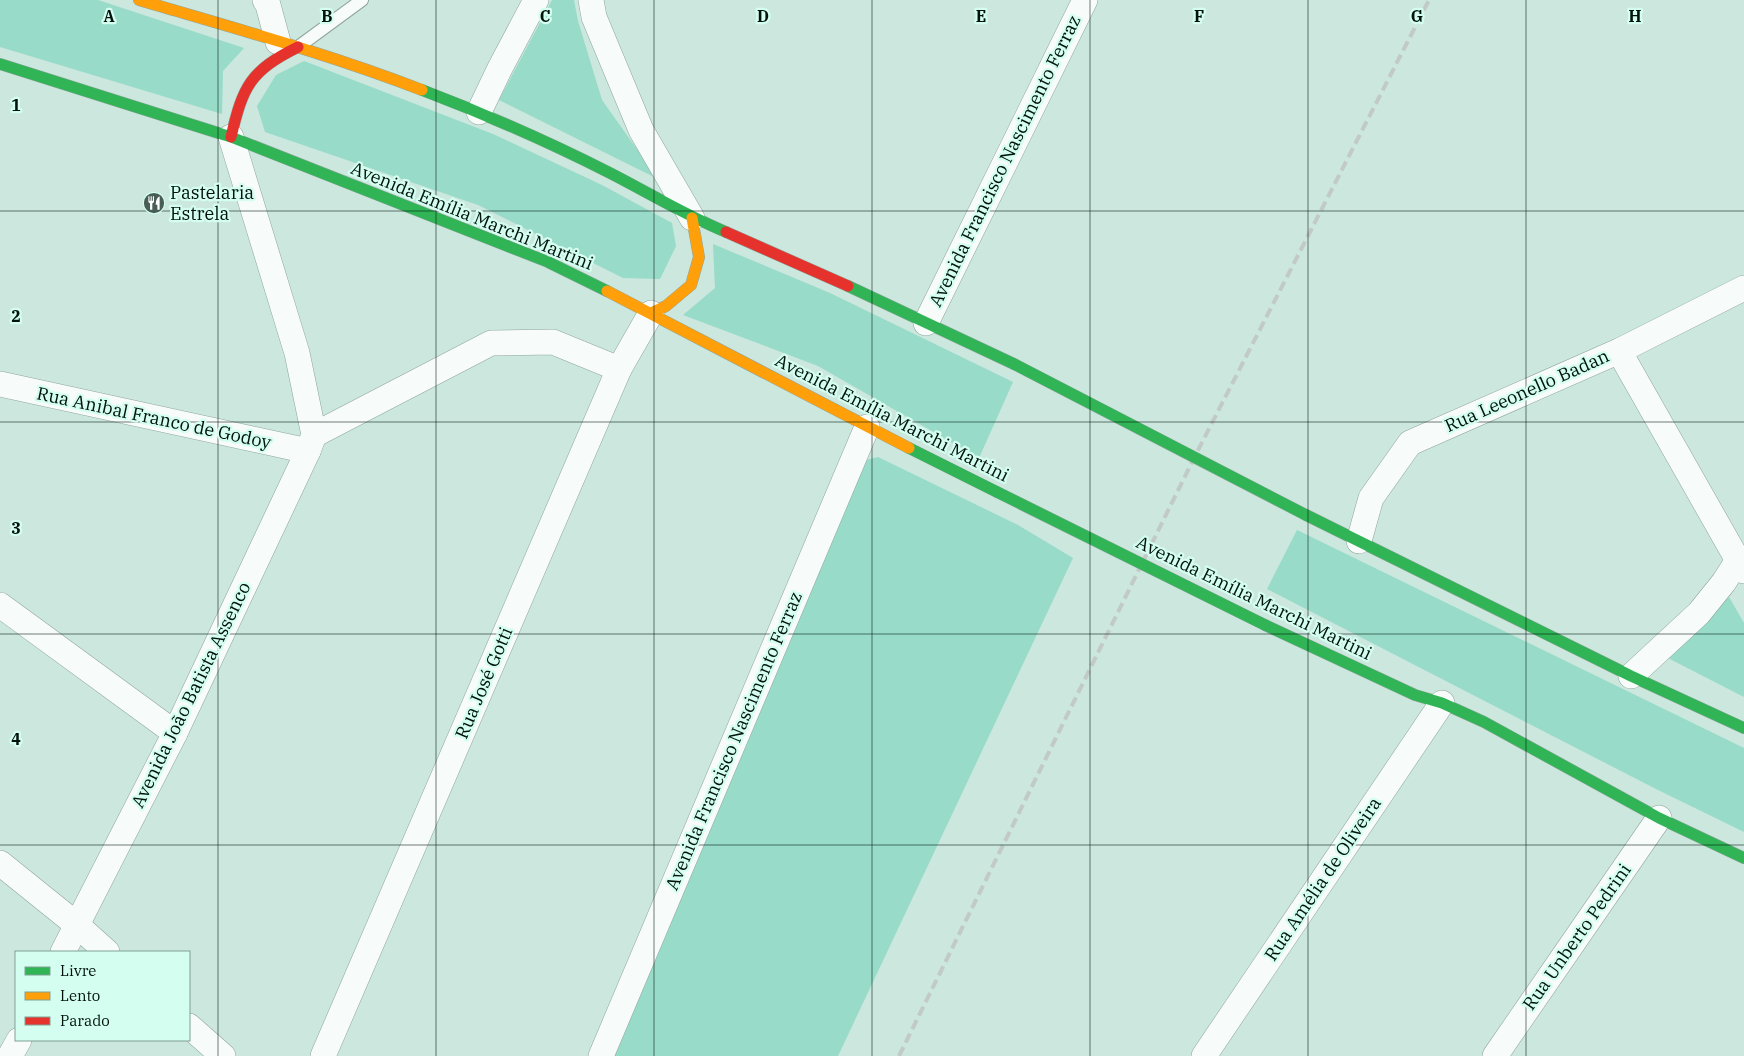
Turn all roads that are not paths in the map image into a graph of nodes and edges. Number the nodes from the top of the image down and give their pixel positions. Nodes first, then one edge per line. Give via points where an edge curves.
1 (139, 0) edge
2 (265, 0) edge
3 (362, 0) edge
4 (536, 0) edge
5 (591, 0) edge
6 (1082, 1) edge
7 (288, 44) junction
8 (0, 64) edge
9 (479, 112) junction
10 (231, 138) junction
11 (692, 218) junction
12 (1744, 288) edge
13 (651, 313) junction
14 (926, 323) junction
15 (1619, 351) junction
16 (619, 370) junction
17 (0, 384) edge
18 (867, 427) junction
19 (311, 443) junction
20 (1359, 541) junction
21 (1741, 566) edge
22 (0, 605) edge
23 (1631, 676) junction
24 (1442, 703) junction
25 (1744, 728) edge
26 (175, 733) junction
27 (1659, 818) junction
28 (1744, 858) edge
29 (0, 863) edge
30 (77, 925) junction
31 (64, 951) edge
32 (106, 951) edge
33 (190, 1027) edge
34 (18, 1041) edge
35 (10, 1056) edge
36 (223, 1056) edge
37 (323, 1056) edge
38 (601, 1056) edge
39 (1204, 1056) edge
40 (1495, 1056) edge

1 - 7 main road
2 - 7 street
3 - 7 lane
4 - 9 street
5 - 11 street via 594,17 641,130
6 - 14 street, Avenida Francisco Nascimento Ferraz
7 - 9 main road via 383,75
7 - 10 main road via 256,73 237,112
8 - 10 main road, Avenida Emília Marchi Martini
9 - 11 main road via 610,173
10 - 13 main road, Avenida Emília Marchi Martini via 548,262
10 - 19 street via 297,353
11 - 13 main road via 699,256 691,285 666,306
11 - 14 main road
12 - 15 street, Rua Leeonello Badan
13 - 16 street, Rua José Gotti
13 - 18 main road, Avenida Emília Marchi Martini
14 - 20 main road, bridge via 1014,364
15 - 20 street, Rua Leeonello Badan via 1410,443 1371,498
15 - 21 street
16 - 19 street via 553,342 491,343
16 - 37 street, Rua José Gotti
17 - 19 street, Rua Anibal Franco de Godoy
18 - 24 main road, Avenida Emília Marchi Martini, bridge via 1265,625 1415,695
18 - 38 street, Avenida Francisco Nascimento Ferraz
19 - 26 street, Avenida João Batista Assenco
20 - 23 main road
21 - 23 street via 1699,613
22 - 26 street
23 - 25 main road
24 - 27 main road, Avenida Emília Marchi Martini via 1484,722
24 - 39 street, Rua Amélia de Oliveira
26 - 30 street, Avenida João Batista Assenco
27 - 28 main road, Avenida Emília Marchi Martini
27 - 40 street, Rua Unberto Pedrini
29 - 30 street
30 - 31 street, Avenida João Batista Assenco
30 - 32 street
33 - 36 street
34 - 35 street

